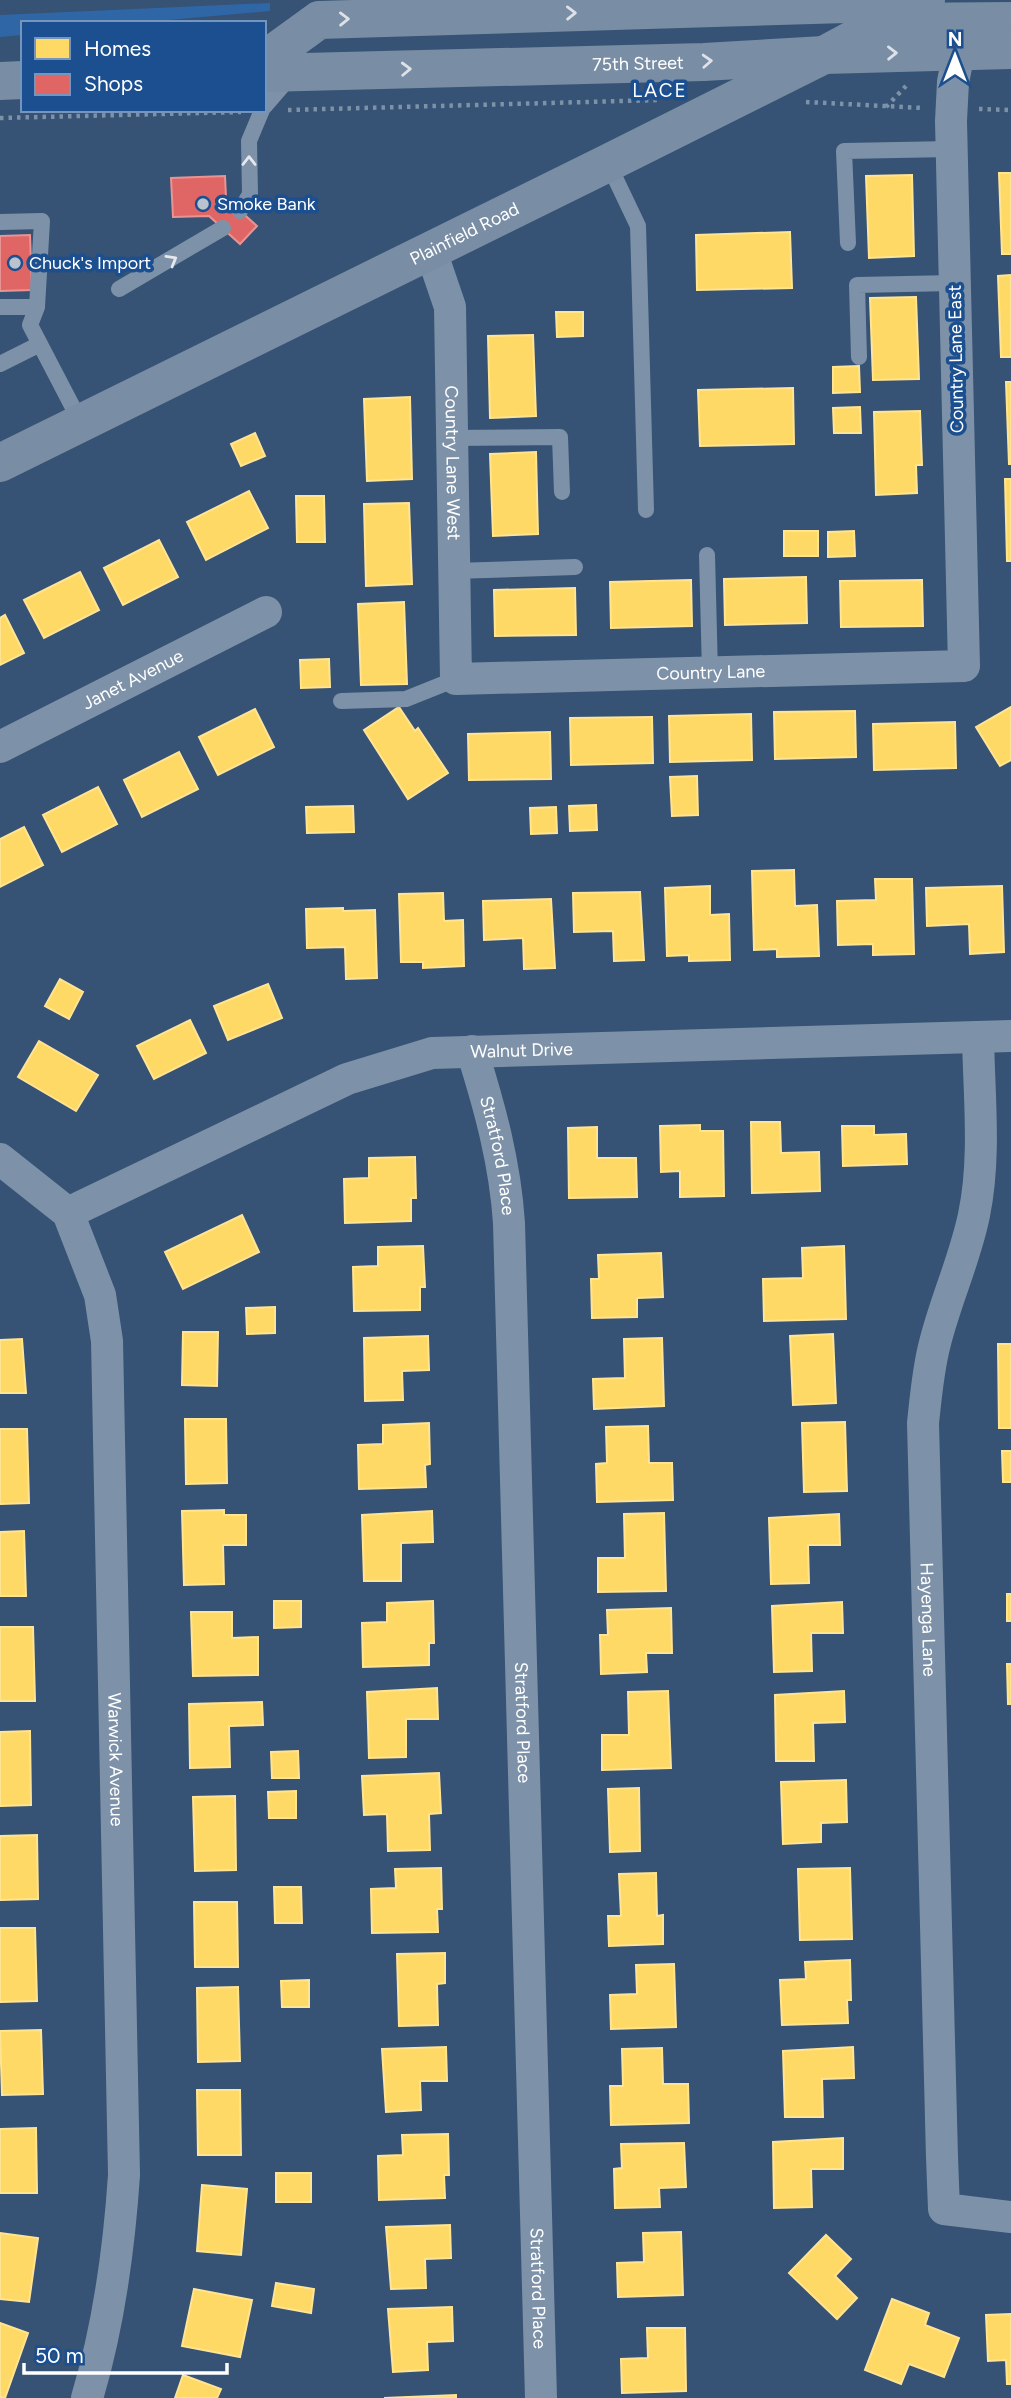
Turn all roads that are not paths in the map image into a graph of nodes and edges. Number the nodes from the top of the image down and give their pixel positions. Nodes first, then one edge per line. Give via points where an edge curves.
1 (924, 1) edge
2 (1011, 21) edge
3 (886, 22) junction
4 (1011, 50) edge
5 (959, 52) junction
6 (824, 55) junction
7 (274, 68) edge
8 (21, 80) edge
9 (0, 81) edge
10 (268, 109) edge
11 (951, 149) junction
12 (608, 163) junction
13 (240, 211) dead end
14 (0, 222) edge
15 (223, 228) dead end
16 (848, 243) dead end
17 (431, 251) junction
18 (954, 283) junction
19 (119, 289) dead end
20 (0, 307) edge
21 (37, 307) junction
22 (40, 344) junction
23 (859, 356) dead end
24 (0, 364) edge
25 (81, 423) junction
26 (452, 438) junction
27 (0, 463) edge
28 (562, 492) dead end
29 (646, 510) dead end
30 (707, 555) dead end
31 (575, 567) dead end
32 (454, 571) junction
33 (267, 612) dead end
34 (964, 666) joint
35 (710, 673) junction
36 (456, 679) junction
37 (341, 701) dead end
38 (0, 747) edge
39 (978, 1037) junction
40 (1011, 1037) edge
41 (472, 1051) junction
42 (0, 1159) edge
43 (68, 1213) junction
44 (1011, 2217) edge
45 (87, 2398) edge
46 (541, 2398) edge

1 - 3 main road, Plainfield Road
7 -> 1 main road via 319,20
2 - 3 main road
3 - 6 main road, Plainfield Road
4 - 5 main road, 75th Street
6 -> 5 main road, 75th Street
5 - 11 street, Country Lane East
7 -> 6 main road, 75th Street via 704,62
6 - 12 main road, Plainfield Road
7 - 10 lane
8 - 9 main road
13 -> 10 lane via 250,194 249,141
11 - 16 lane via 844,151
11 - 18 street, Country Lane East
12 - 17 main road, Plainfield Road
12 - 29 lane via 639,226
14 - 21 lane via 42,221
19 -> 15 lane
17 - 25 main road, Plainfield Road
17 - 26 street, Country Lane West via 450,307
18 - 23 lane via 856,285
18 - 34 street, Country Lane East
20 - 21 lane
21 - 22 lane via 30,326
22 - 24 lane
22 - 25 lane
25 - 27 main road, Plainfield Road
26 - 28 lane via 560,437
26 - 32 street, Country Lane West
30 - 35 lane
31 - 32 lane
32 - 36 street, Country Lane West
33 - 38 street, Janet Avenue
34 - 35 street, Country Lane
35 - 36 street, Country Lane
36 - 37 lane via 406,699
39 - 40 street, Walnut Drive
39 - 41 street, Walnut Drive
39 - 44 street, Hayenga Lane via 980,1157 975,1212 934,1344 923,1423 944,2209
41 - 43 street, Walnut Drive via 432,1053 347,1079
41 - 46 street, Stratford Place via 502,1157 509,1223
42 - 43 street
43 - 45 street, Warwick Avenue via 100,1295 107,1341 124,2124 114,2276

